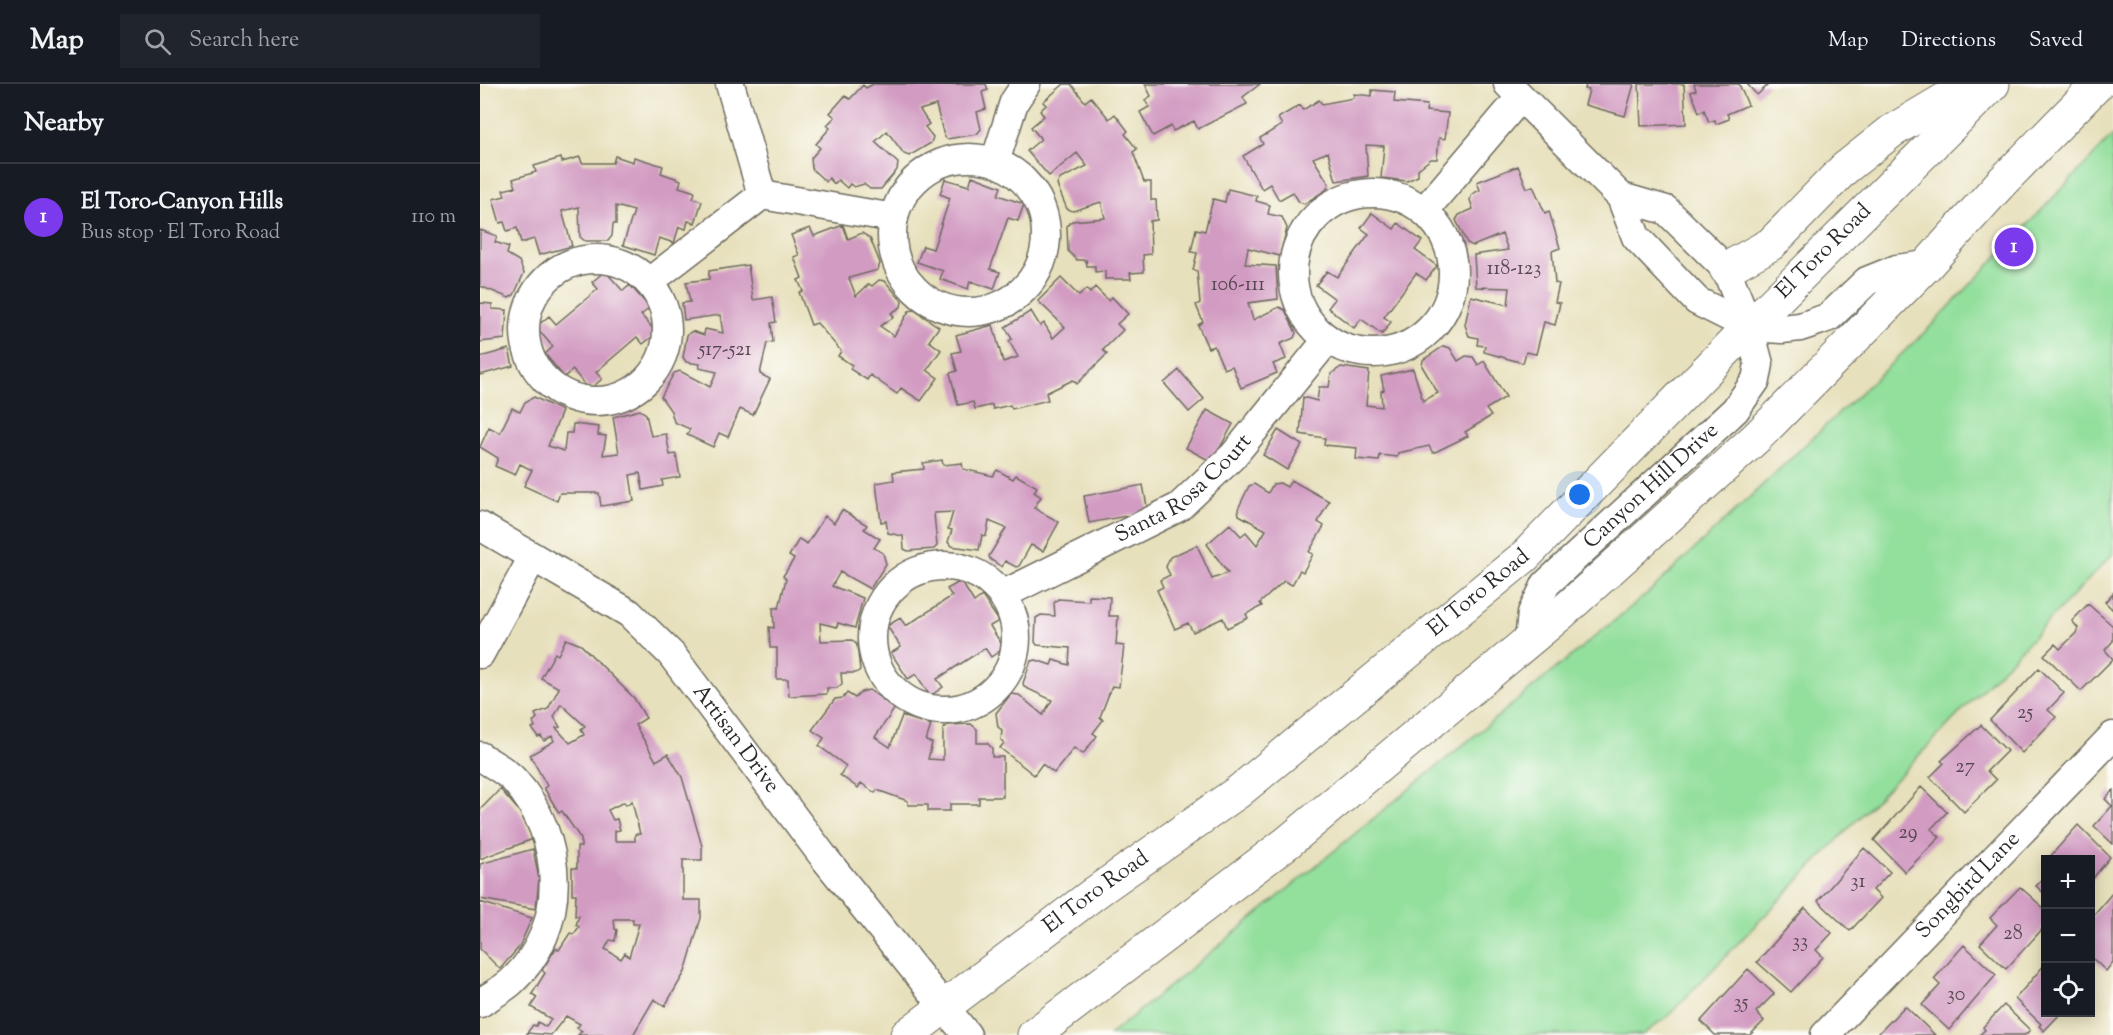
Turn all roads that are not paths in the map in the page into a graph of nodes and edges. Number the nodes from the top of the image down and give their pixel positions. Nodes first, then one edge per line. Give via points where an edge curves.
1 (730, 84) edge
2 (1026, 84) edge
3 (2098, 84) edge
4 (1990, 86) edge
5 (1514, 91) edge
6 (995, 162) junction
7 (762, 195) junction
8 (1621, 197) junction
9 (1424, 211) junction
10 (894, 218) junction
11 (1927, 265) junction
12 (1726, 269) junction
13 (649, 282) junction
14 (1749, 327) junction
15 (1328, 339) junction
16 (480, 526) edge
17 (533, 557) junction
18 (1002, 595) junction
19 (1529, 641) junction
20 (480, 654) edge
21 (2113, 736) edge
22 (480, 756) edge
23 (480, 1003) edge
24 (944, 1006) junction
25 (907, 1035) edge
26 (967, 1035) edge
27 (1034, 1035) edge
28 (1825, 1035) edge

1 - 7 street
2 - 6 street via 1014,102
3 - 11 main road
4 - 12 main road via 1944,100 1892,131 1844,169 1771,244
4 - 14 main road, El Toro Road
5 - 8 street, Canyon Hill Drive
5 - 9 street
6 - 10 street via 969,157 943,161 921,174 903,193
6 - 10 street via 1017,173 1034,192 1045,215 1047,241 1041,265 1027,286 1007,303 983,311 958,311 934,303 914,288 899,267 892,243
7 - 10 street
7 - 13 street
8 - 12 street, Canyon Hill Drive via 1666,210
8 - 14 street, Canyon Hill Drive via 1636,237 1697,300
9 - 15 street via 1442,231 1449,248 1454,284 1445,310 1429,332 1407,347 1380,354 1353,351
9 - 15 street via 1401,198 1376,193 1359,195 1327,207 1309,225 1297,248 1293,273 1309,322
11 - 14 street, Canyon Hill Drive via 1896,269 1867,281 1829,317 1818,321 1782,329
11 - 19 main road via 1756,438
12 - 14 street, Canyon Hill Drive
13 - 13 street via 629,267 605,259 580,260 558,270 539,286 528,308 525,333 530,357 543,378 561,392 582,400 604,401 626,395 645,382 658,365 666,344 667,322 661,301
14 - 19 street, Canyon Hill Drive via 1759,364 1756,380 1735,410 1553,576 1538,597 1530,620
14 - 24 main road, El Toro Road via 1526,556 1238,792
15 - 18 street, Santa Rosa Court via 1233,456 1179,507
16 - 17 street, Artisan Drive
17 - 20 street
17 - 24 street, Artisan Drive via 629,613 671,654 826,860
18 - 18 street via 985,578 964,568 940,565 916,571 896,583 881,601 872,623 872,647 879,670 893,690 913,703 936,710 960,709 982,700 1000,684 1012,663 1017,640 1013,616
19 - 27 main road via 1288,843
21 - 28 street, Songbird Lane
22 - 23 street via 513,779 540,815 554,859 554,904 538,946 511,982
24 - 25 main road, El Toro Road
24 - 26 street, Artisan Drive

